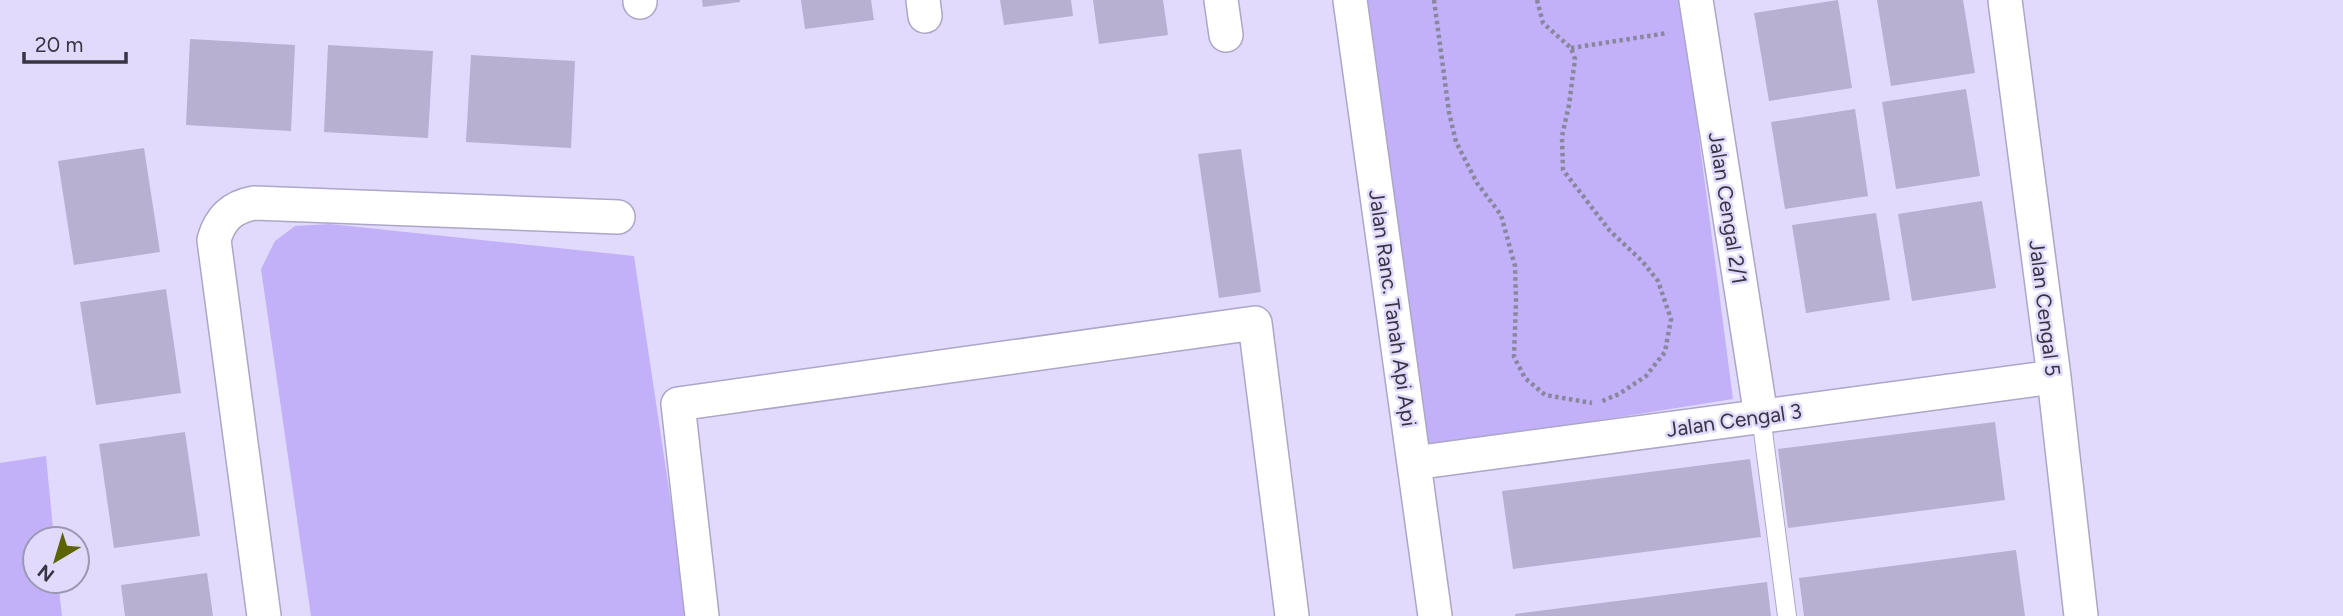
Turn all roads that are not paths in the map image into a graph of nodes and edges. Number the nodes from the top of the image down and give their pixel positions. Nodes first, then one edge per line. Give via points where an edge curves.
1 (1222, 0) edge
2 (1350, 0) edge
3 (2005, 0) edge
4 (1698, 14) edge
5 (1226, 35) dead end
6 (618, 217) dead end
7 (2054, 377) junction
8 (1761, 416) junction
9 (1414, 464) junction
10 (264, 616) edge
11 (702, 616) edge
12 (1292, 616) edge
13 (1431, 616) edge
14 (1787, 616) edge
15 (2081, 616) edge

1 - 5 street
2 - 9 street, Jalan Ranc. Tanah Api Api
3 - 7 street, Jalan Cengal 5
4 - 8 street, Jalan Cengal 2/1
6 - 10 street via 254,203 227,214 214,240
7 - 8 street, Jalan Cengal 3
7 - 15 street, Jalan Cengal 5
8 - 9 street, Jalan Cengal 3
8 - 14 lane
9 - 13 street, Jalan Ranc. Tanah Api Api
11 - 12 street via 678,404 1255,323

